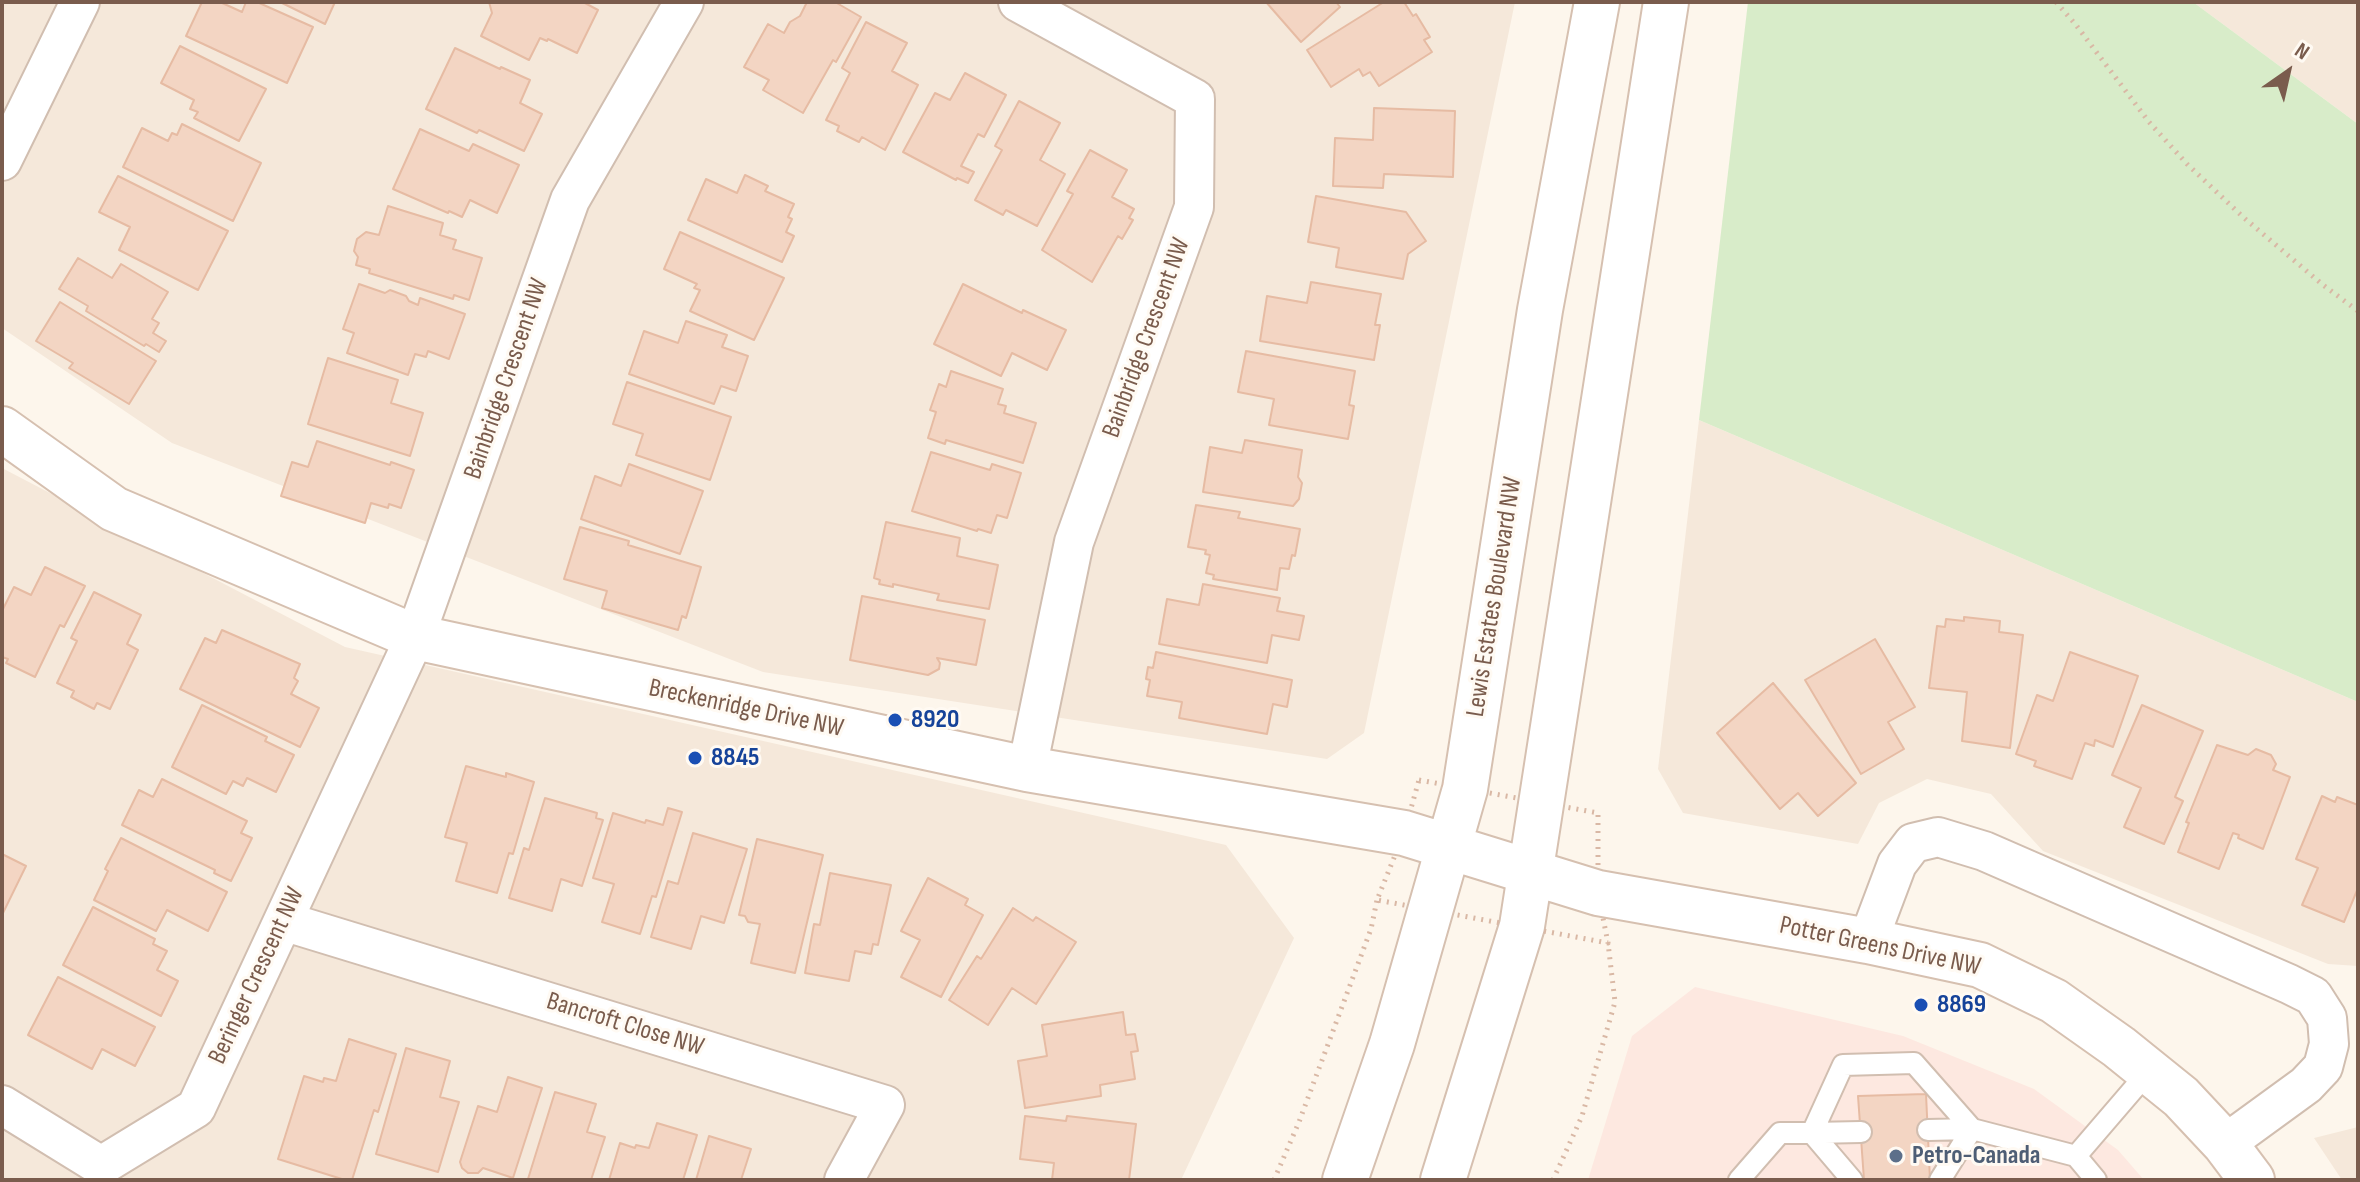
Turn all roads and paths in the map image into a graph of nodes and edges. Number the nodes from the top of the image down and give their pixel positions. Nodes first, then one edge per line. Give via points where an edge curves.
1 (80, 2) edge
2 (684, 2) edge
3 (1018, 2) edge
4 (1597, 2) edge
5 (1666, 2) edge
6 (2056, 2) edge
7 (2, 161) edge
8 (2358, 311) edge
9 (2, 429) edge
10 (415, 637) junction
11 (1027, 769) junction
12 (1449, 847) junction
13 (1532, 871) junction
14 (1377, 900) dead end
15 (283, 921) junction
16 (1868, 941) junction
17 (1608, 943) dead end
18 (2149, 1071) junction
19 (2, 1105) edge
20 (1972, 1129) junction
21 (1928, 1130) dead end
22 (1861, 1132) dead end
23 (1812, 1133) junction
24 (2225, 1144) junction
25 (2076, 1156) junction
26 (844, 1180) edge
27 (1274, 1180) edge
28 (1345, 1180) edge
29 (1443, 1180) edge
30 (1553, 1180) edge
31 (1739, 1180) edge
32 (1852, 1180) edge
33 (1940, 1180) edge
34 (2096, 1180) edge
35 (2252, 1180) edge

1 - 7 street
2 - 10 street, Bainbridge Crescent NW via 570,200
3 - 11 street, Bainbridge Crescent NW via 1195,99 1194,207 1074,542
4 - 12 street, Lewis Estates Boulevard NW via 1540,310 1465,789
5 - 13 street
6 - 8 path via 2187,164
9 - 10 street, Breckenridge Drive NW via 114,509
10 - 11 street, Breckenridge Drive NW
10 - 15 street, Beringer Crescent NW
11 - 12 street, Breckenridge Drive NW via 1404,833
12 - 13 street, Breckenridge Drive NW
12 - 28 street, Lewis Estates Boulevard NW via 1392,1044
13 - 16 street, Potter Greens Drive NW via 1598,893
13 - 29 street via 1522,926
14 - 27 path
15 - 19 street, Beringer Crescent NW via 196,1108 101,1166
15 - 26 street, Bancroft Close NW via 885,1105
16 - 18 street, Potter Greens Drive NW via 1980,965 2054,1001
16 - 24 street via 1897,864 1913,843 1938,837 1984,851 2313,996 2327,1018 2329,1044 2323,1067
17 - 30 path via 1615,1002 1582,1116
18 - 24 street, Potter Greens Drive NW
18 - 25 lane
20 - 21 lane
20 - 23 lane via 1914,1063 1872,1064 1843,1065
20 - 25 lane
20 - 33 lane
22 - 23 lane
23 - 31 lane via 1780,1133
23 - 32 lane
24 - 35 street, Potter Greens Drive NW
25 - 34 lane

